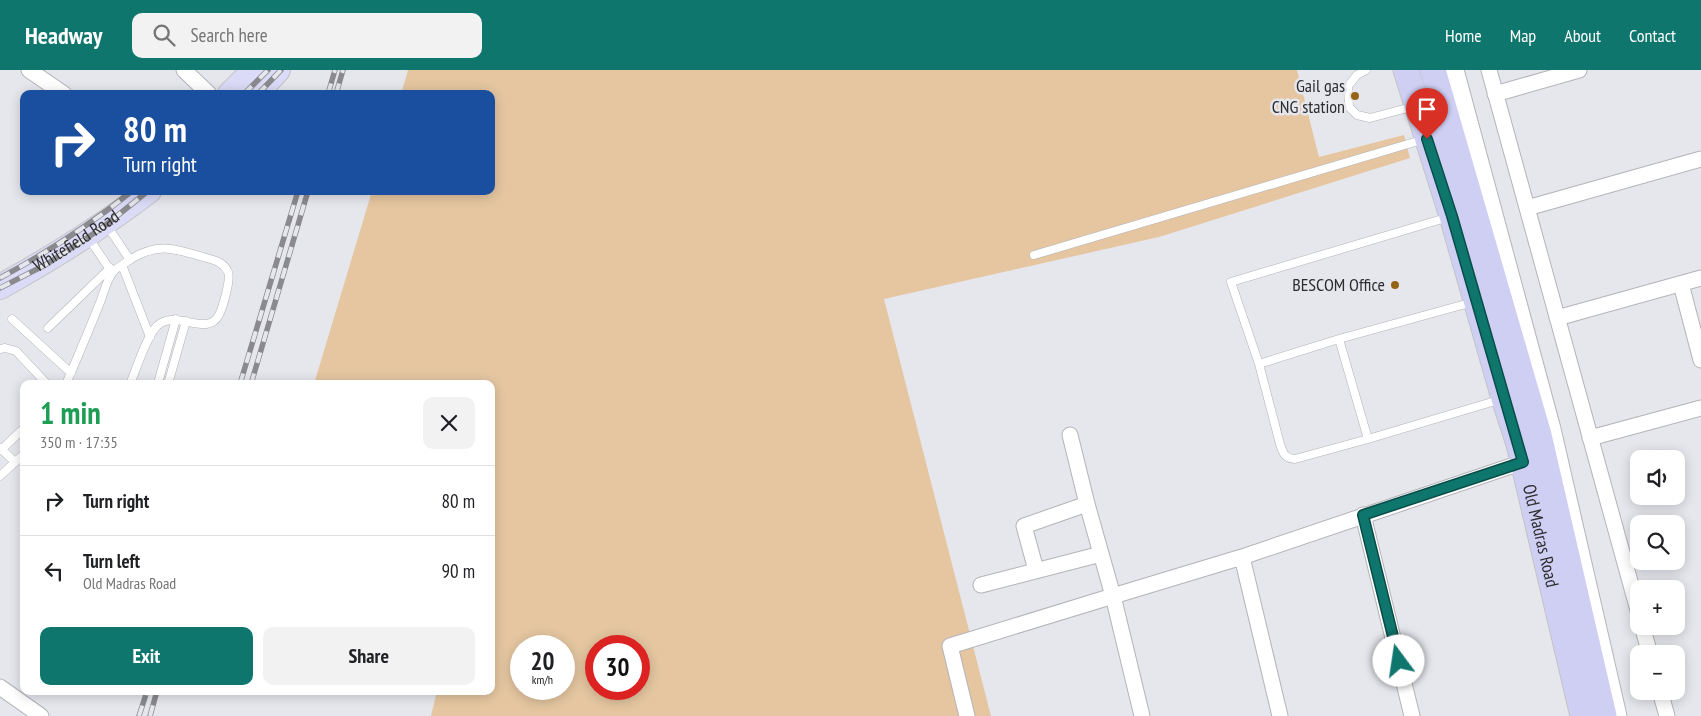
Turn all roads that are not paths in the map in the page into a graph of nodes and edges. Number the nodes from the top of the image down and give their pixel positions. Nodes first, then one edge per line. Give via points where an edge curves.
1 (30, 70) edge
2 (184, 70) edge
3 (1366, 70) edge
4 (1406, 70) edge
5 (1433, 70) edge
6 (1454, 70) edge
7 (1489, 70) edge
8 (1579, 70) edge
9 (268, 78) edge
10 (58, 90) edge
11 (205, 90) edge
12 (240, 90) edge
13 (1495, 94) junction
14 (1417, 106) junction
15 (1427, 139) junction
16 (1701, 159) edge
17 (117, 195) edge
18 (144, 195) edge
19 (1527, 208) junction
20 (1452, 216) junction
21 (96, 229) junction
22 (1034, 255) dead end
23 (130, 260) junction
24 (122, 266) junction
25 (0, 269) edge
26 (111, 270) junction
27 (1701, 278) edge
28 (1682, 284) junction
29 (0, 287) edge
30 (1476, 302) junction
31 (1557, 318) junction
32 (12, 319) dead end
33 (176, 319) junction
34 (186, 321) junction
35 (48, 328) dead end
36 (150, 337) junction
37 (1339, 339) junction
38 (0, 349) edge
39 (1701, 360) edge
40 (1259, 364) junction
41 (71, 373) junction
42 (42, 380) edge
43 (68, 380) edge
44 (132, 380) edge
45 (159, 380) edge
46 (169, 380) edge
47 (1504, 398) junction
48 (1701, 408) edge
49 (20, 432) edge
50 (1070, 435) dead end
51 (1590, 438) junction
52 (1368, 439) junction
53 (1, 449) edge
54 (20, 458) edge
55 (15, 462) junction
56 (1523, 462) junction
57 (0, 476) edge
58 (1087, 504) junction
59 (1363, 515) junction
60 (1101, 554) junction
61 (1242, 557) junction
62 (1036, 570) junction
63 (1630, 582) edge
64 (981, 585) dead end
65 (1113, 596) junction
66 (0, 687) edge
67 (1663, 700) edge
68 (42, 716) edge
69 (967, 716) edge
70 (1142, 716) edge
71 (1280, 716) edge
72 (1412, 716) edge
73 (1583, 716) edge
74 (1604, 716) edge
75 (1617, 716) edge
76 (1667, 716) edge

1 - 10 street
2 - 11 street
3 - 14 lane via 1348,86 1349,107 1357,115 1370,118
4 - 14 highway, Old Madras Road
5 - 74 highway, Old Madras Road via 1539,435
6 - 75 street via 1551,429
7 - 13 street
8 - 13 street
9 - 12 main road
13 - 19 street
14 - 15 highway, Old Madras Road
15 - 20 highway, Old Madras Road
15 - 22 lane
16 - 19 street
17 - 25 main road, Whitefield Road
18 - 21 main road, Whitefield Road
19 - 31 street
20 - 30 highway, Old Madras Road
20 - 40 lane via 1232,282
21 - 23 lane
21 - 26 lane
21 - 29 main road, Whitefield Road
23 - 24 lane
23 - 34 lane via 147,250 173,248 224,266 230,279 219,316 203,324
24 - 26 lane
24 - 36 lane
26 - 35 lane
26 - 41 lane
27 - 28 street
28 - 31 street
28 - 39 street
30 - 37 lane
30 - 47 highway, Old Madras Road
31 - 51 street
32 - 41 lane
33 - 34 lane
33 - 36 lane via 159,323
33 - 45 lane
34 - 46 lane
36 - 44 lane
37 - 40 lane
37 - 52 lane
38 - 42 lane via 16,351
40 - 52 lane via 1286,457 1295,459
41 - 43 lane
47 - 52 lane
47 - 56 highway, Old Madras Road
48 - 51 street
49 - 53 lane
50 - 58 street
51 - 63 street
53 - 55 lane
54 - 55 lane
55 - 57 lane
56 - 59 street
56 - 73 highway, Old Madras Road
58 - 60 street
58 - 62 street via 1024,526
59 - 61 street
59 - 72 street
60 - 62 street
60 - 65 street
61 - 65 street
61 - 71 street
62 - 64 street
65 - 69 street via 950,646
65 - 70 street
66 - 68 street
67 - 76 street

